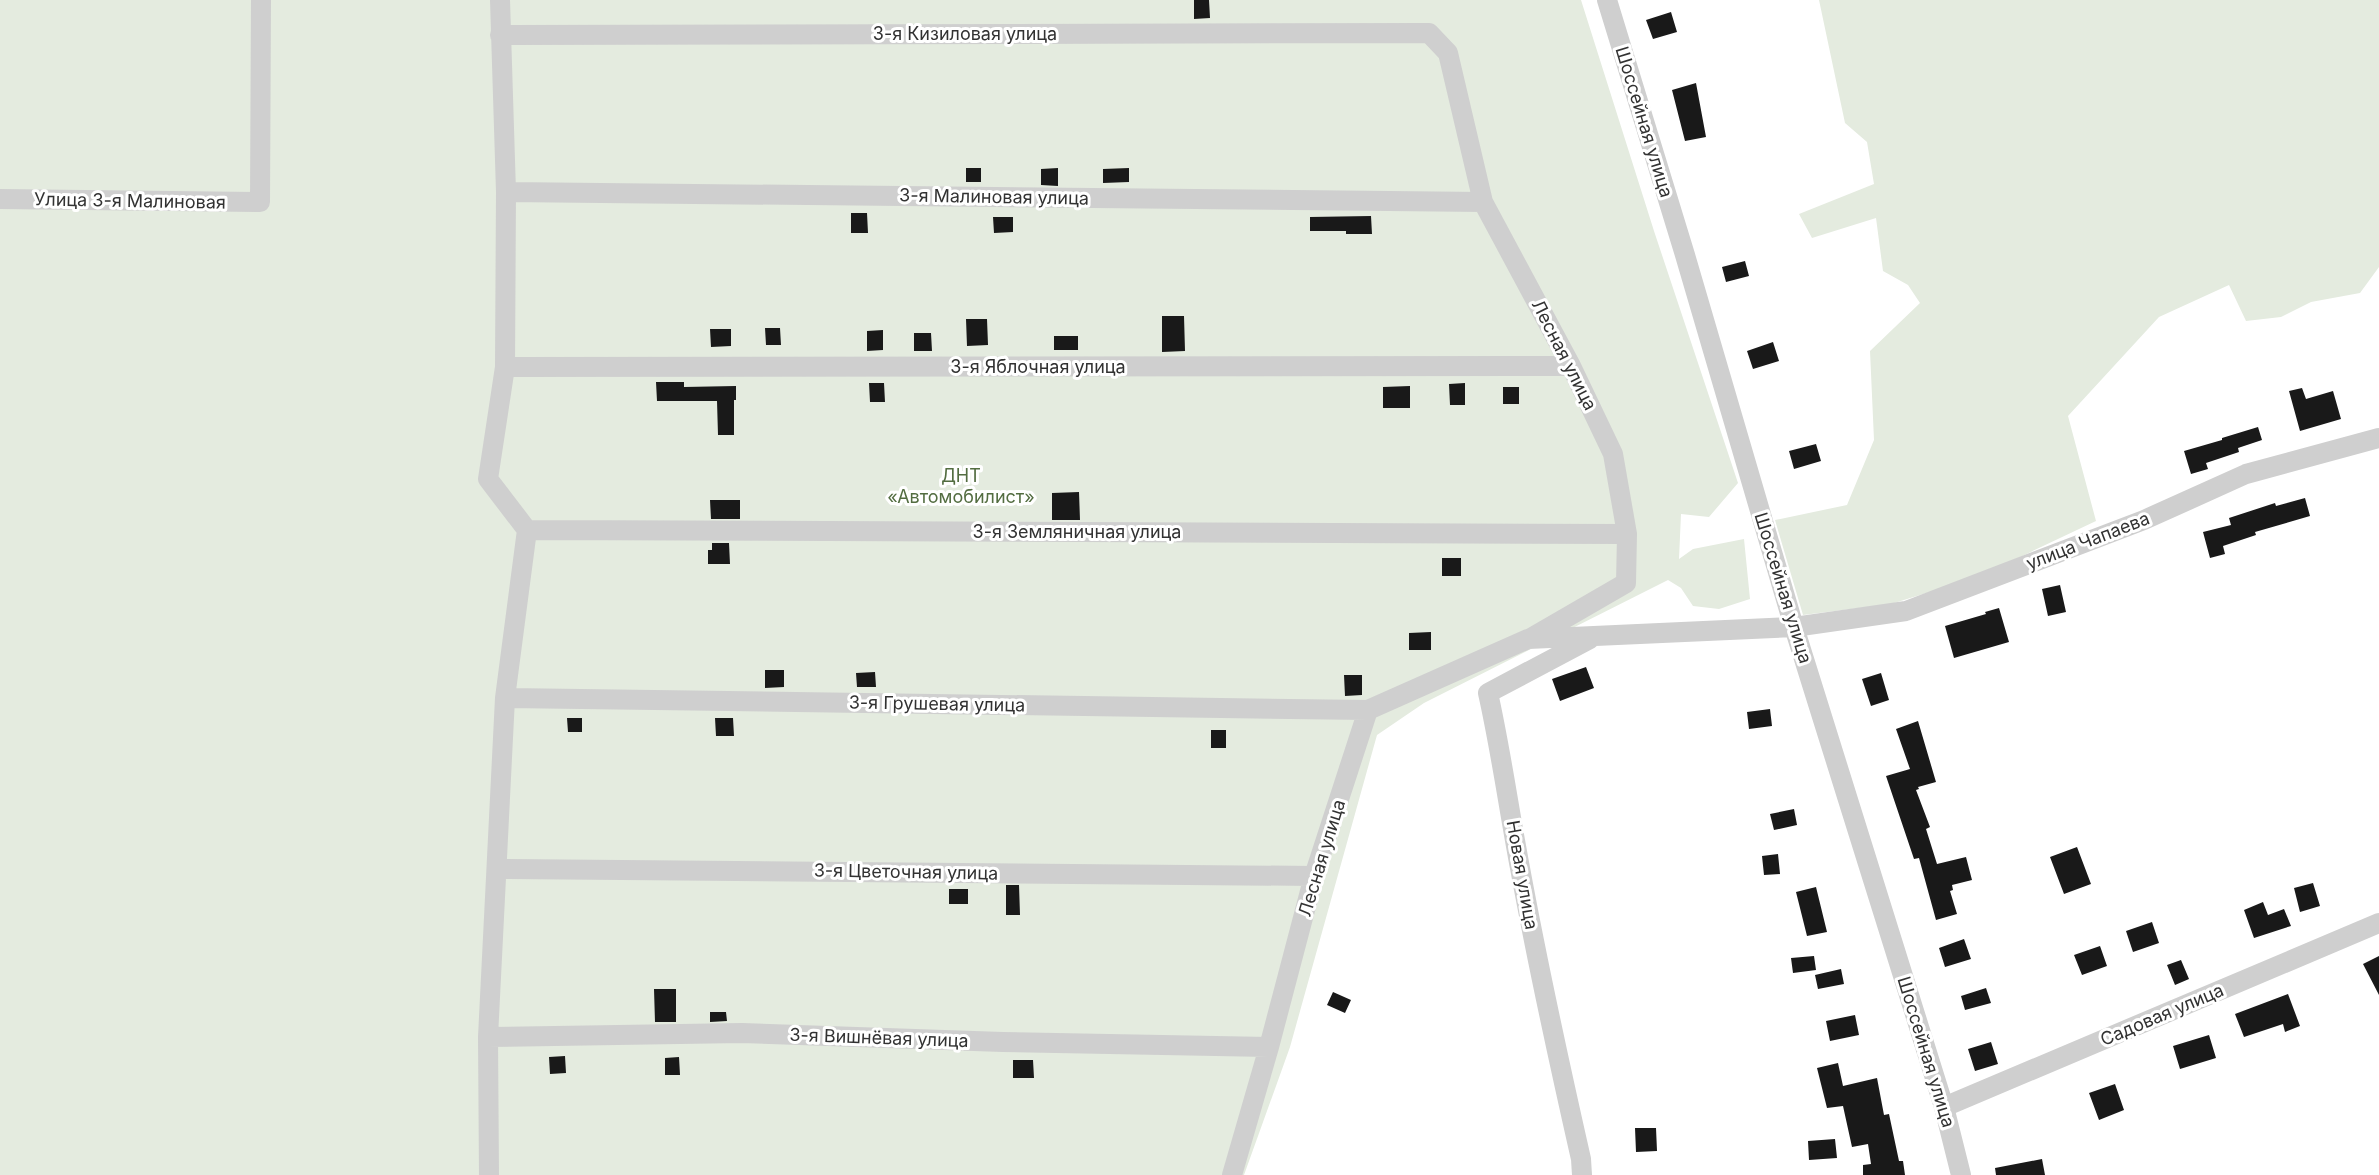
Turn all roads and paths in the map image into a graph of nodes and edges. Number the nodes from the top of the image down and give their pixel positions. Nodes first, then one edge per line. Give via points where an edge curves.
1 (261, 0) edge
2 (500, 0) edge
3 (1607, 0) edge
4 (1429, 33) joint
5 (500, 35) junction
6 (506, 192) junction
7 (0, 199) edge
8 (1483, 202) junction
9 (1571, 366) junction
10 (505, 367) junction
11 (2379, 438) edge
12 (527, 530) junction
13 (1627, 534) junction
14 (1794, 627) junction
15 (1595, 637) junction
16 (1528, 639) junction
17 (505, 698) junction
18 (1368, 711) junction
19 (498, 868) junction
20 (1314, 876) junction
21 (2379, 923) edge
22 (488, 1037) junction
23 (1269, 1047) junction
24 (1944, 1107) junction
25 (489, 1175) edge
26 (1232, 1175) edge
27 (1582, 1175) edge
28 (1961, 1175) edge

1 - 7 street, Улица 3-я Малиновая via 260,202
2 - 5 street
3 - 14 street, Шоссейная улица
4 - 5 street, 3-я Кизиловая улица
4 - 8 street, Лесная улица via 1448,53
5 - 6 street
6 - 8 street, 3-я Малиновая улица
6 - 10 street
8 - 9 street, Лесная улица
9 - 10 street, 3-я Яблочная улица
9 - 13 street, Лесная улица via 1613,454
10 - 12 street via 488,479
11 - 14 street, улица Чапаева via 2246,474 2144,520 1906,611
12 - 13 street, 3-я Земляничная улица
12 - 17 street
13 - 16 street, Лесная улица via 1626,583
14 - 15 street, Лесная улица
14 - 24 street, Шоссейная улица
15 - 16 street, Лесная улица
15 - 27 street, Новая улица via 1488,693
16 - 18 street, Лесная улица
17 - 18 street, 3-я Грушевая улица
17 - 19 street
18 - 20 street, Лесная улица
19 - 20 street, 3-я Цветочная улица
19 - 22 street
20 - 23 street, Лесная улица
21 - 24 street, Садовая улица
22 - 23 street, 3-я Вишнёвая улица via 742,1033
22 - 25 street
23 - 26 street, Лесная улица
24 - 28 street, Шоссейная улица

